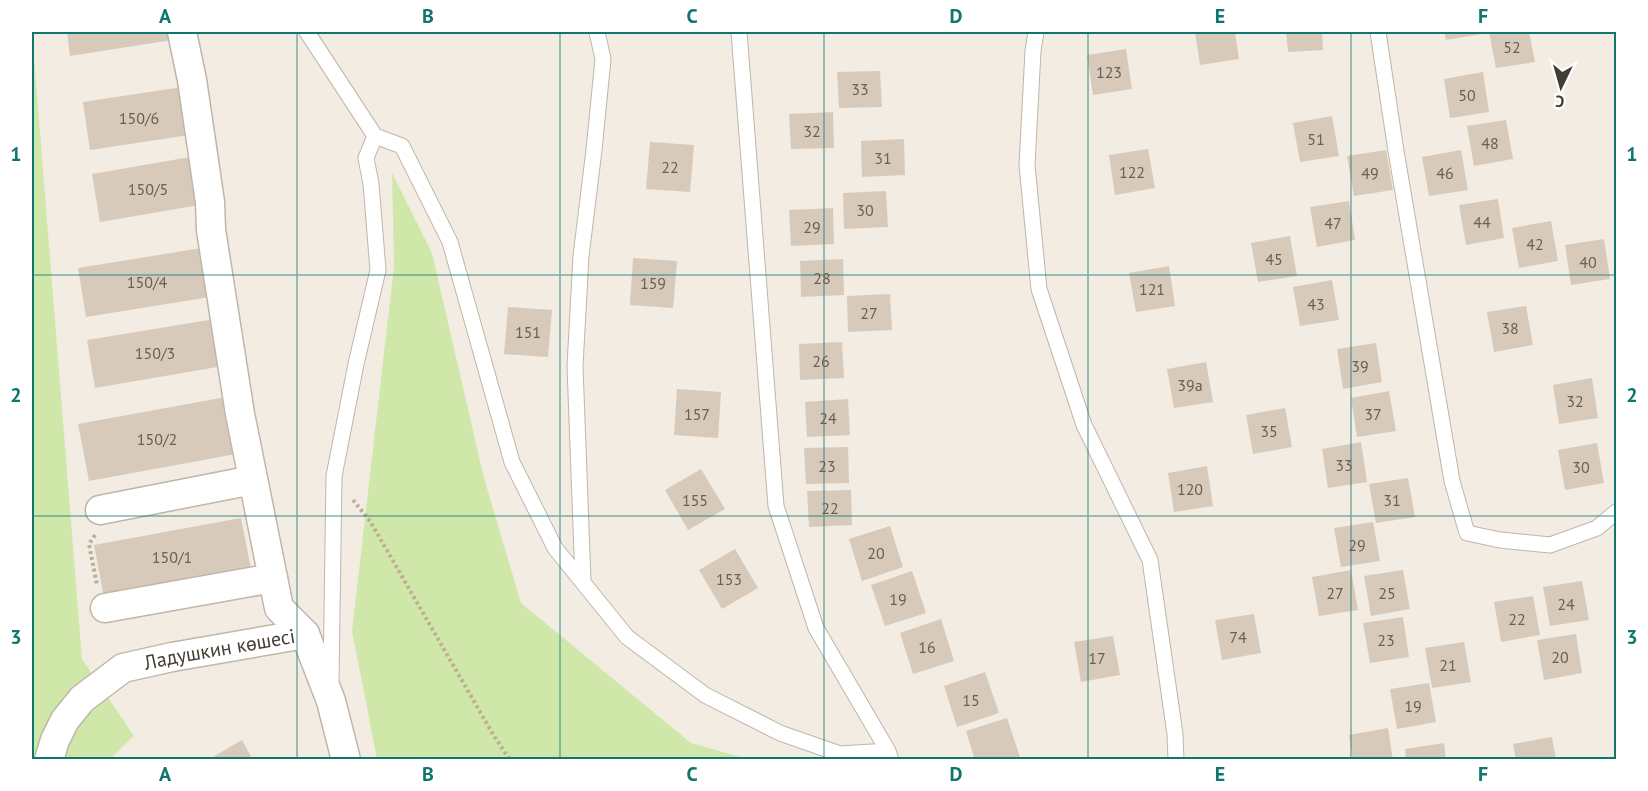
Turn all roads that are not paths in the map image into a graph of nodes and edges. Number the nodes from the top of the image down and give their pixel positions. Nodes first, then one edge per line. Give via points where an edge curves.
1 (182, 32) edge
2 (195, 32) edge
3 (307, 32) edge
4 (597, 32) edge
5 (739, 32) edge
6 (1036, 32) edge
7 (1378, 32) edge
8 (375, 136) junction
9 (253, 480) junction
10 (100, 510) road end
11 (1617, 512) edge
12 (273, 578) junction
13 (583, 581) junction
14 (105, 608) road end
15 (305, 634) junction
16 (331, 701) junction
17 (889, 755) edge
18 (49, 759) edge
19 (346, 759) edge
20 (1176, 759) edge

1 - 9 street
2 - 15 street via 217,209 275,507
3 - 8 lane
4 - 13 lane via 603,58 581,256 575,366
5 - 17 lane via 776,506 816,628
6 - 20 lane via 1027,165 1040,289 1084,425 1150,560
7 - 11 lane via 1452,481 1467,533 1550,545 1597,528
8 - 13 lane via 402,146 450,242 512,462 555,548
8 - 16 lane via 366,158 378,270 334,476
9 - 10 street
9 - 12 street
12 - 14 street
12 - 15 street via 279,609
13 - 17 lane via 627,637 705,695 780,734 840,754
15 - 16 street, Ладушкин көшесі
15 - 18 street, Ладушкин көшесі via 123,669 82,699 65,720
16 - 19 street, Ладушкин көшесі

